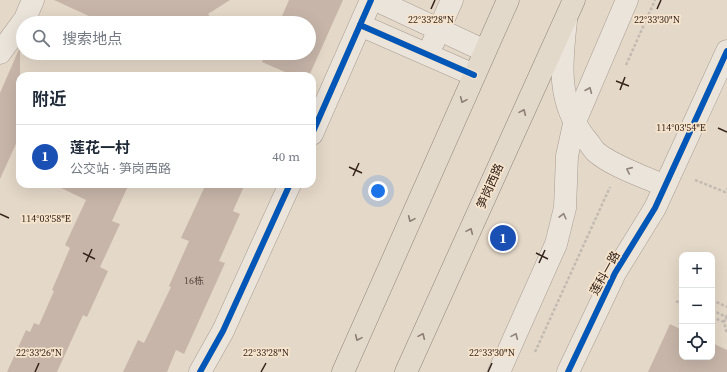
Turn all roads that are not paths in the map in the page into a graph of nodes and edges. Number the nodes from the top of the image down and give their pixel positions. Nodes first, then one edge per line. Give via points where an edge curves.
1 (33, 0) edge
2 (371, 0) edge
3 (376, 0) edge
4 (452, 0) edge
5 (508, 0) edge
6 (627, 0) edge
7 (570, 8) edge
8 (26, 16) edge
9 (360, 25) junction
10 (439, 29) junction
11 (16, 31) edge
12 (485, 51) junction
13 (727, 51) edge
14 (0, 52) edge
15 (427, 55) junction
16 (474, 75) junction
17 (574, 124) junction
18 (316, 125) edge
19 (665, 186) junction
20 (288, 188) edge
21 (200, 372) edge
22 (343, 372) edge
23 (406, 372) edge
24 (499, 372) edge
25 (568, 372) edge

1 - 8 street
2 - 9 street
3 - 10 street
4 - 10 street
5 - 12 main road
17 -> 6 street
7 - 17 street via 561,65 565,96
23 -> 7 main road, 笋岗西路
9 - 15 street
9 - 18 street
10 - 12 street
10 - 15 street
11 - 14 street
12 - 16 main road
13 - 19 street, 莲科一路
15 - 16 street
16 -> 22 main road
19 -> 17 street via 596,152
24 -> 17 street via 556,244 565,208 567,156
19 - 25 street, 莲科一路 via 655,208 615,273
20 - 21 street via 224,331

